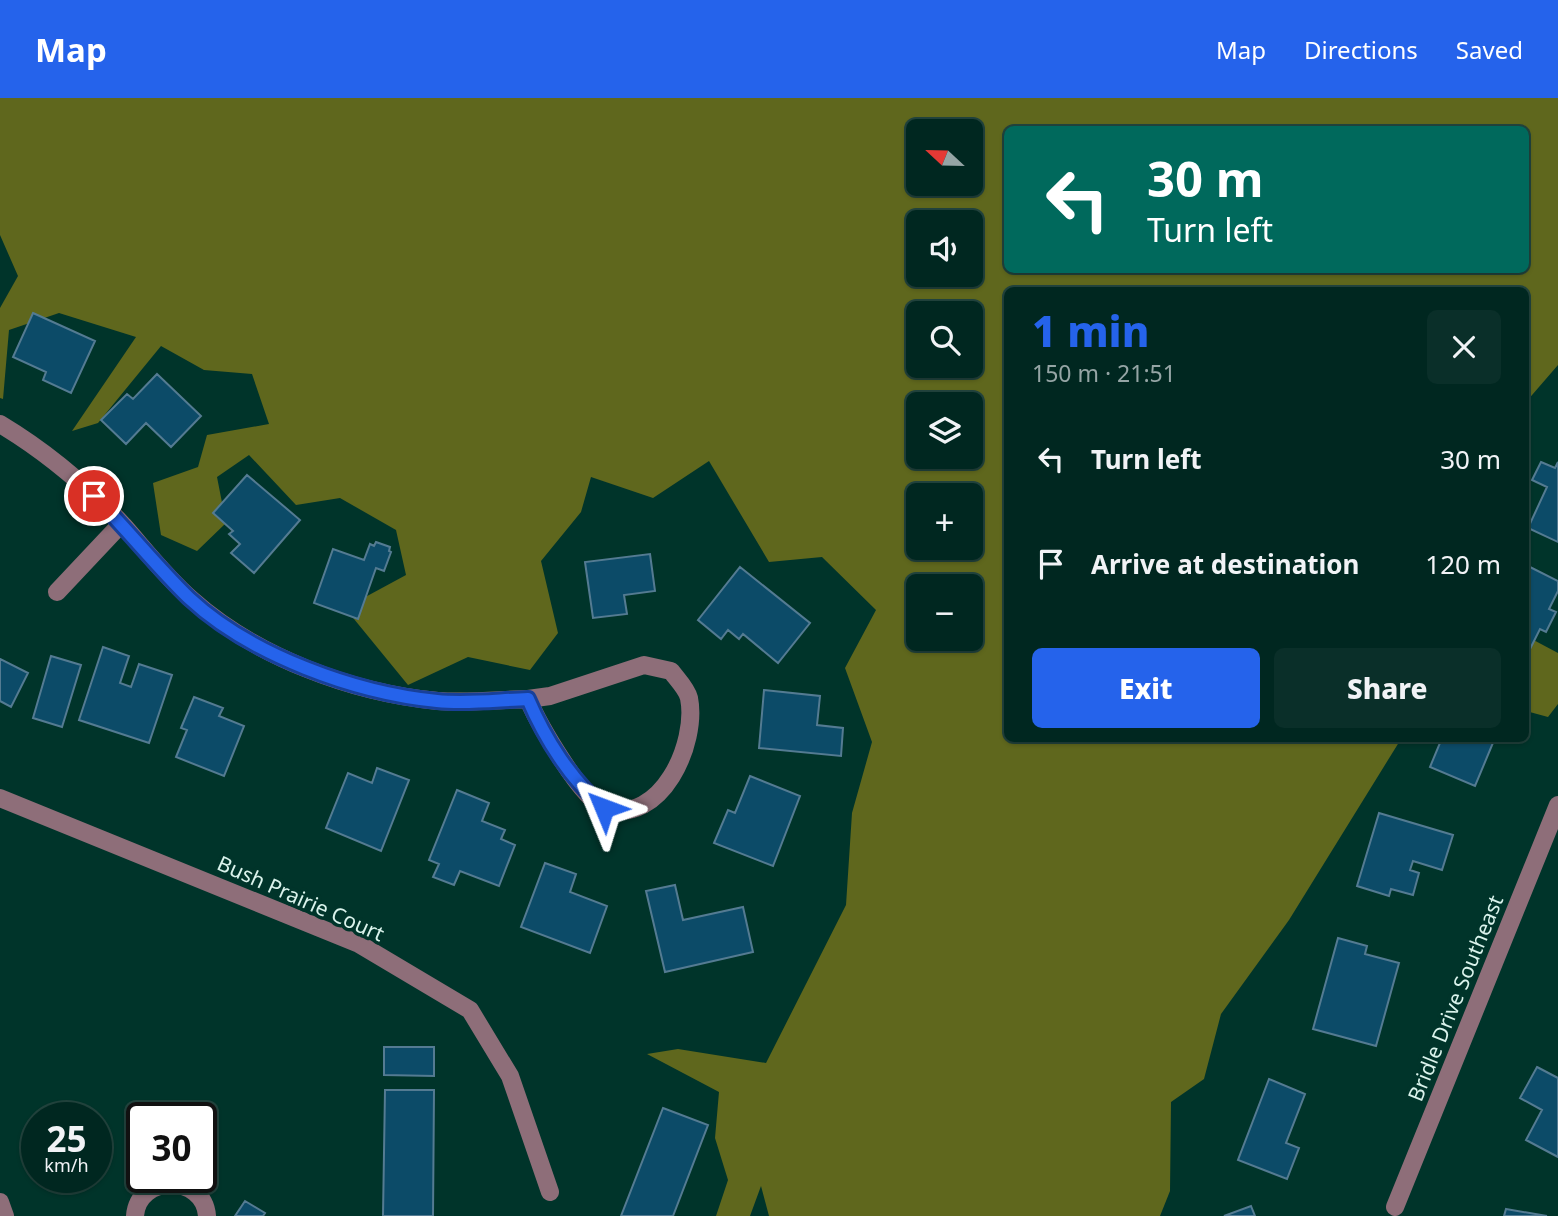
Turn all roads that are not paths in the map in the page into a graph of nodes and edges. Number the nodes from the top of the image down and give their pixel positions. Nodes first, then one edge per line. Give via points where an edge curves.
1 (0, 424) edge
2 (121, 524) junction
3 (57, 593) dead end
4 (528, 699) junction
5 (0, 798) edge
6 (1558, 805) edge
7 (1552, 839) edge
8 (550, 1192) dead end
9 (0, 1202) edge
10 (1395, 1207) dead end
11 (5, 1216) edge
12 (135, 1216) edge
13 (207, 1216) edge

1 - 2 street via 52,460
2 - 3 street
2 - 4 street via 191,599 256,643 301,666 352,685 437,701
4 - 4 street via 581,788 604,808 634,810 660,793 690,727 689,695 671,671 644,665 551,696
5 - 8 street, Bush Prairie Court via 359,944 471,1010 510,1076
6 - 7 street, Bridle Drive Southeast
7 - 10 street, Bridle Drive Southeast
9 - 11 street
12 - 13 street via 139,1201 148,1192 171,1183 193,1191

